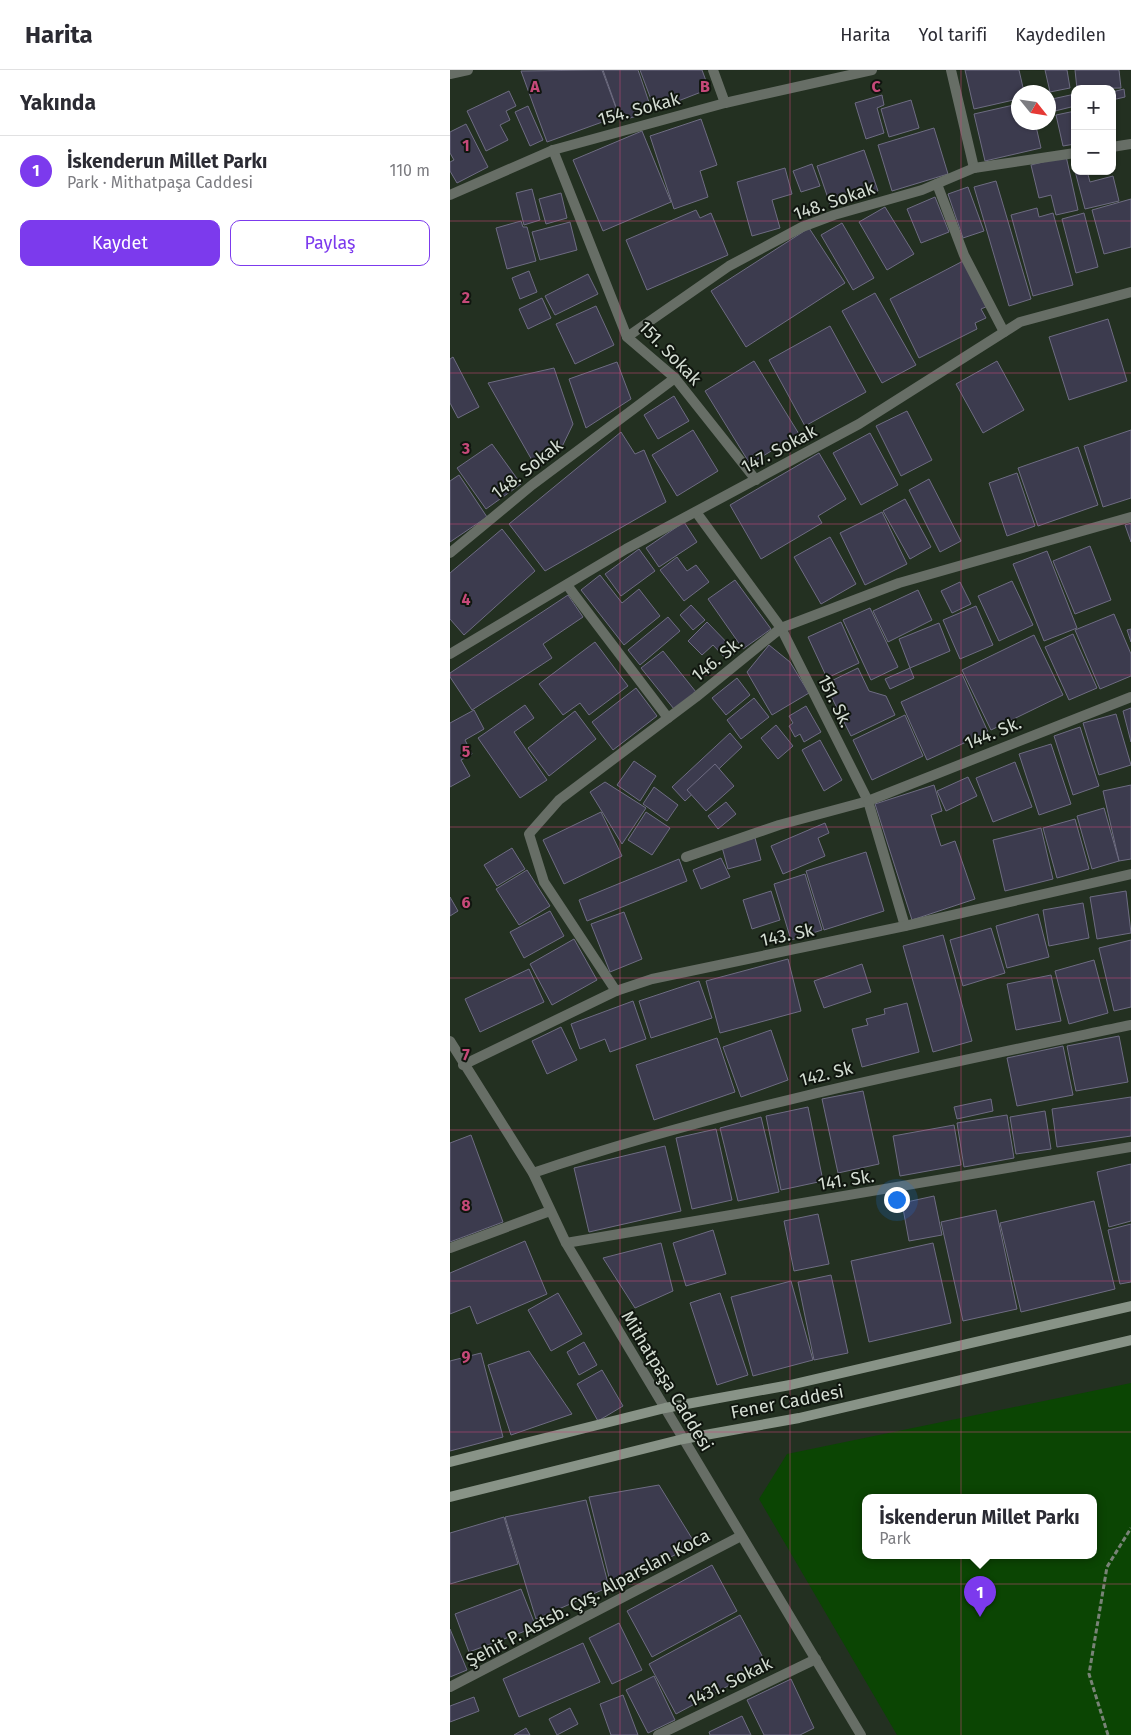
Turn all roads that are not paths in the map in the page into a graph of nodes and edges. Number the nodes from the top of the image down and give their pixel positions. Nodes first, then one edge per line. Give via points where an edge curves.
1 (468, 70) edge
2 (713, 70) edge
3 (872, 70) edge
4 (951, 70) edge
5 (450, 74) edge
6 (725, 103) junction
7 (1131, 144) edge
8 (1116, 146) edge
9 (553, 150) junction
10 (1071, 154) edge
11 (974, 168) junction
12 (937, 184) junction
13 (450, 195) edge
14 (1131, 292) edge
15 (1004, 332) junction
16 (627, 337) junction
17 (675, 378) junction
18 (756, 480) junction
19 (696, 512) junction
20 (1131, 517) edge
21 (450, 553) edge
22 (566, 585) junction
23 (780, 628) junction
24 (450, 654) edge
25 (1131, 697) edge
26 (668, 718) junction
27 (868, 801) junction
28 (686, 857) dead end
29 (1131, 874) edge
30 (905, 926) junction
31 (616, 991) junction
32 (1131, 1025) edge
33 (450, 1041) edge
34 (464, 1064) junction
35 (1131, 1147) edge
36 (533, 1174) junction
37 (550, 1211) junction
38 (566, 1243) junction
39 (450, 1248) edge
40 (1131, 1306) edge
41 (1131, 1340) edge
42 (665, 1408) junction
43 (683, 1439) junction
44 (450, 1462) edge
45 (450, 1497) edge
46 (741, 1536) junction
47 (816, 1659) junction
48 (450, 1688) edge
49 (658, 1735) edge
50 (861, 1735) edge

1 - 5 street
2 - 6 street
3 - 6 street, 154. Sokak
4 - 11 street
6 - 9 street, 154. Sokak
7 - 8 street
9 - 13 street, 154. Sokak
9 - 16 street, 151. Sokak
10 - 11 street, 148. Sokak
11 - 12 street, 148. Sokak
12 - 15 street via 964,255
12 - 16 street, 148. Sokak via 802,227 729,266
14 - 15 street, 147. Sokak via 1020,322
15 - 18 street, 147. Sokak via 859,424
16 - 17 street, 151. Sokak
17 - 18 street, 151. Sokak
17 - 21 street, 148. Sokak via 532,485
18 - 19 street, 147. Sokak
19 - 22 street, 147. Sokak
19 - 23 street, 151. Sk.
20 - 23 street, 146. Sk. via 899,583
22 - 24 street, 147. Sokak
22 - 26 street
23 - 26 street, 146. Sk.
23 - 27 street, 151. Sk.
25 - 27 street, 144. Sk.
26 - 31 street, 146. Sk. via 559,800 529,834 544,882
27 - 28 street, 144. Sk. via 779,825
27 - 30 street, 151. Sk.
29 - 30 street, 143. Sk
30 - 31 street, 143. Sk via 652,978
31 - 34 street, 143. Sk
32 - 36 street, 142. Sk via 878,1078 659,1133
33 - 34 street, Mithatpaşa Caddesi
34 - 36 street, Mithatpaşa Caddesi
35 - 38 street, 141. Sk.
36 - 37 street, Mithatpaşa Caddesi
37 - 38 street, Mithatpaşa Caddesi
37 - 39 street
38 - 42 street, Mithatpaşa Caddesi
40 - 42 main road, Fener Caddesi via 790,1385
41 - 43 main road, Fener Caddesi via 799,1418
42 - 43 street, Mithatpaşa Caddesi
42 - 44 main road, Fener Caddesi
43 - 45 main road, Fener Caddesi
43 - 46 street, Mithatpaşa Caddesi
46 - 47 street, Mithatpaşa Caddesi
46 - 48 street, Şehit P. Astsb. Çvş. Alparslan Koca
47 - 49 street, 1431. Sokak
47 - 50 street, Mithatpaşa Caddesi

